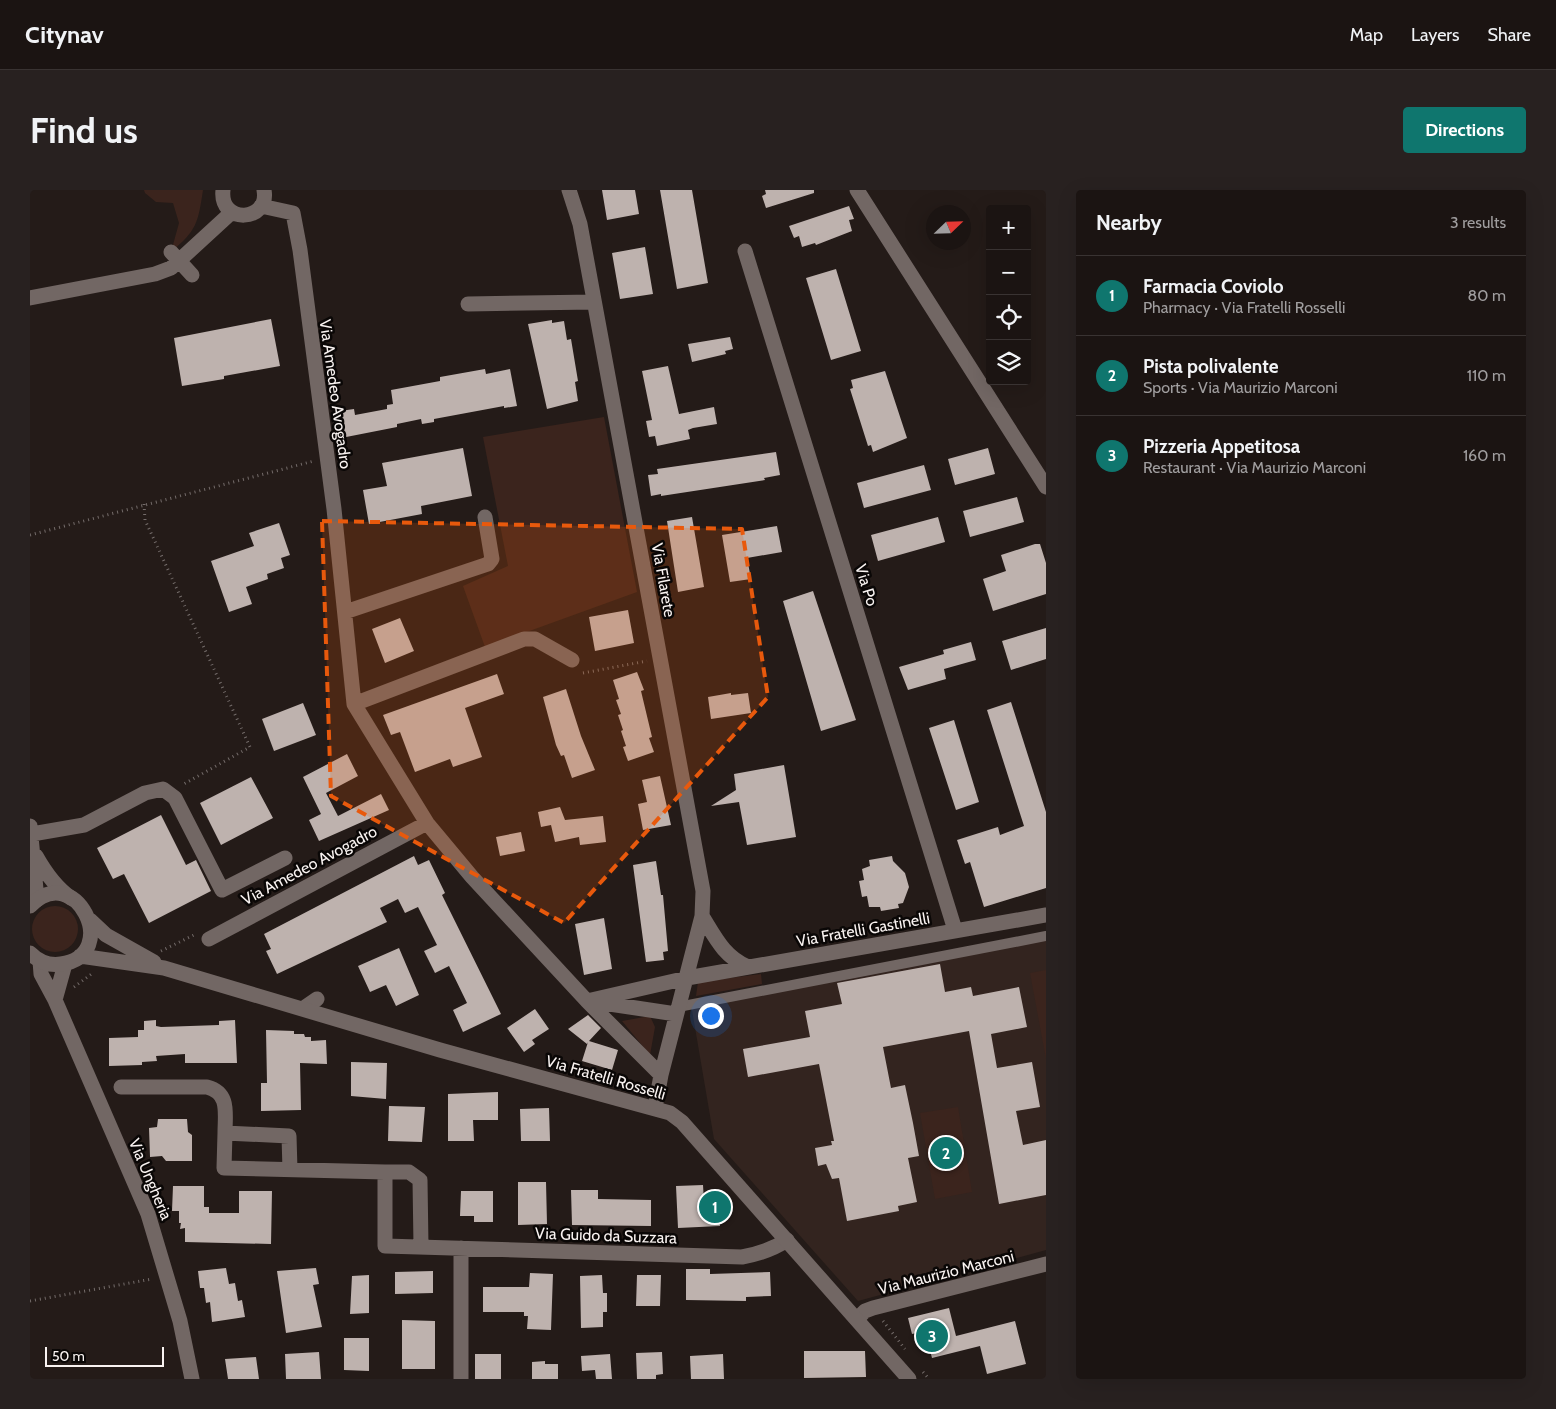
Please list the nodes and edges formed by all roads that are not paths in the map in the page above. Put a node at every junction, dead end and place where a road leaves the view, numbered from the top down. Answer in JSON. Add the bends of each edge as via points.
{"nodes":[{"id":1,"x":224,"y":190,"type":"edge"},
{"id":2,"x":264,"y":190,"type":"edge"},
{"id":3,"x":569,"y":190,"type":"edge"},
{"id":4,"x":857,"y":190,"type":"edge"},
{"id":5,"x":261,"y":206,"type":"junction"},
{"id":6,"x":232,"y":212,"type":"junction"},
{"id":7,"x":746,"y":251,"type":"dead end"},
{"id":8,"x":175,"y":257,"type":"junction"},
{"id":9,"x":192,"y":275,"type":"dead end"},
{"id":10,"x":30,"y":298,"type":"edge"},
{"id":11,"x":594,"y":302,"type":"junction"},
{"id":12,"x":468,"y":304,"type":"dead end"},
{"id":13,"x":1046,"y":487,"type":"edge"},
{"id":14,"x":485,"y":517,"type":"dead end"},
{"id":15,"x":345,"y":612,"type":"junction"},
{"id":16,"x":572,"y":660,"type":"dead end"},
{"id":17,"x":354,"y":704,"type":"junction"},
{"id":18,"x":426,"y":823,"type":"junction"},
{"id":19,"x":31,"y":830,"type":"edge"},
{"id":20,"x":33,"y":850,"type":"junction"},
{"id":21,"x":285,"y":858,"type":"dead end"},
{"id":22,"x":71,"y":898,"type":"junction"},
{"id":23,"x":33,"y":903,"type":"edge"},
{"id":24,"x":1046,"y":915,"type":"edge"},
{"id":25,"x":702,"y":916,"type":"junction"},
{"id":26,"x":90,"y":920,"type":"junction"},
{"id":27,"x":955,"y":930,"type":"junction"},
{"id":28,"x":1046,"y":936,"type":"edge"},
{"id":29,"x":208,"y":939,"type":"dead end"},
{"id":30,"x":80,"y":956,"type":"junction"},
{"id":31,"x":35,"y":957,"type":"edge"},
{"id":32,"x":65,"y":964,"type":"junction"},
{"id":33,"x":748,"y":967,"type":"junction"},
{"id":34,"x":164,"y":968,"type":"junction"},
{"id":35,"x":686,"y":978,"type":"junction"},
{"id":36,"x":318,"y":999,"type":"dead end"},
{"id":37,"x":55,"y":1000,"type":"junction"},
{"id":38,"x":587,"y":1001,"type":"junction"},
{"id":39,"x":304,"y":1008,"type":"junction"},
{"id":40,"x":678,"y":1010,"type":"junction"},
{"id":41,"x":660,"y":1075,"type":"junction"},
{"id":42,"x":121,"y":1087,"type":"dead end"},
{"id":43,"x":655,"y":1108,"type":"junction"},
{"id":44,"x":225,"y":1133,"type":"junction"},
{"id":45,"x":290,"y":1170,"type":"junction"},
{"id":46,"x":385,"y":1172,"type":"junction"},
{"id":47,"x":787,"y":1240,"type":"junction"},
{"id":48,"x":420,"y":1246,"type":"junction"},
{"id":49,"x":461,"y":1248,"type":"junction"},
{"id":50,"x":1046,"y":1264,"type":"edge"},
{"id":51,"x":857,"y":1319,"type":"junction"},
{"id":52,"x":192,"y":1379,"type":"edge"},
{"id":53,"x":461,"y":1379,"type":"edge"},
{"id":54,"x":909,"y":1379,"type":"edge"}],
"edges":[{"from":1,"to":6,"type":"street","via":[[225,204]]},
{"from":2,"to":5,"type":"street"},
{"from":3,"to":11,"type":"street","name":"Via Filarete","via":[[580,224]]},
{"from":4,"to":13,"type":"street"},
{"from":5,"to":6,"type":"street","via":[[245,216]]},
{"from":5,"to":15,"type":"street","name":"Via Amedeo Avogadro","via":[[293,213]]},
{"from":6,"to":8,"type":"street"},
{"from":7,"to":27,"type":"street","name":"Via Po"},
{"from":8,"to":9,"type":"street"},
{"from":8,"to":10,"type":"street","via":[[171,268],[155,274]]},
{"from":11,"to":12,"type":"street"},
{"from":11,"to":25,"type":"street","name":"Via Filarete","via":[[703,891]]},
{"from":14,"to":15,"type":"street","via":[[492,559],[488,564]]},
{"from":15,"to":17,"type":"street","name":"Via Amedeo Avogadro"},
{"from":16,"to":17,"type":"street","via":[[535,640],[524,639]]},
{"from":17,"to":18,"type":"street","name":"Via Amedeo Avogadro"},
{"from":18,"to":29,"type":"street","name":"Via Amedeo Avogadro"},
{"from":18,"to":38,"type":"street","name":"Via Amedeo Avogadro"},
{"from":19,"to":20,"type":"street"},
{"from":19,"to":21,"type":"street","via":[[84,825],[144,793],[163,789],[170,791],[175,798],[222,890]]},
{"from":20,"to":22,"type":"street","name":"Via Fratelli Rosselli","via":[[46,873]]},
{"from":20,"to":23,"type":"street"},
{"from":22,"to":23,"type":"street","via":[[54,895]]},
{"from":22,"to":26,"type":"street","name":"Via Fratelli Rosselli","via":[[86,911]]},
{"from":24,"to":27,"type":"street","name":"Via Fratelli Gastinelli"},
{"from":25,"to":33,"type":"street","via":[[727,954]]},
{"from":25,"to":35,"type":"street","name":"Via Filarete"},
{"from":26,"to":30,"type":"street","via":[[90,939]]},
{"from":26,"to":34,"type":"street","name":"Via Fratelli Rosselli","via":[[106,936]]},
{"from":27,"to":33,"type":"street","name":"Via Fratelli Gastinelli"},
{"from":28,"to":40,"type":"lane"},
{"from":30,"to":32,"type":"street"},
{"from":30,"to":34,"type":"street","name":"Via Fratelli Rosselli"},
{"from":31,"to":32,"type":"street","via":[[48,964]]},
{"from":31,"to":37,"type":"street","name":"Via Ungheria"},
{"from":32,"to":37,"type":"street"},
{"from":33,"to":35,"type":"street","name":"Via Fratelli Gastinelli"},
{"from":34,"to":39,"type":"street","name":"Via Fratelli Rosselli"},
{"from":35,"to":38,"type":"street","name":"Via Fratelli Gastinelli"},
{"from":35,"to":40,"type":"street"},
{"from":36,"to":39,"type":"street"},
{"from":37,"to":52,"type":"street","name":"Via Ungheria","via":[[148,1214],[168,1276]]},
{"from":38,"to":40,"type":"street"},
{"from":38,"to":41,"type":"street","name":"Via Amedeo Avogadro"},
{"from":39,"to":43,"type":"street","name":"Via Fratelli Rosselli","via":[[440,1050]]},
{"from":40,"to":41,"type":"street"},
{"from":41,"to":43,"type":"street"},
{"from":42,"to":44,"type":"street","via":[[216,1089],[224,1100]]},
{"from":43,"to":47,"type":"street","name":"Via Fratelli Rosselli","via":[[682,1122]]},
{"from":44,"to":45,"type":"street","via":[[289,1136]]},
{"from":44,"to":45,"type":"street","via":[[224,1168]]},
{"from":45,"to":46,"type":"street"},
{"from":46,"to":48,"type":"street","via":[[409,1172],[420,1180]]},
{"from":46,"to":48,"type":"street","name":"Via Guido da Suzzara","via":[[385,1246]]},
{"from":47,"to":49,"type":"street","name":"Via Guido da Suzzara","via":[[776,1248],[742,1257]]},
{"from":47,"to":51,"type":"street","name":"Via Fratelli Rosselli"},
{"from":48,"to":49,"type":"street","name":"Via Guido da Suzzara"},
{"from":49,"to":53,"type":"street"},
{"from":50,"to":51,"type":"street","name":"Via Maurizio Marconi","via":[[872,1308]]},
{"from":51,"to":54,"type":"street","name":"Via Fratelli Rosselli"}]}
